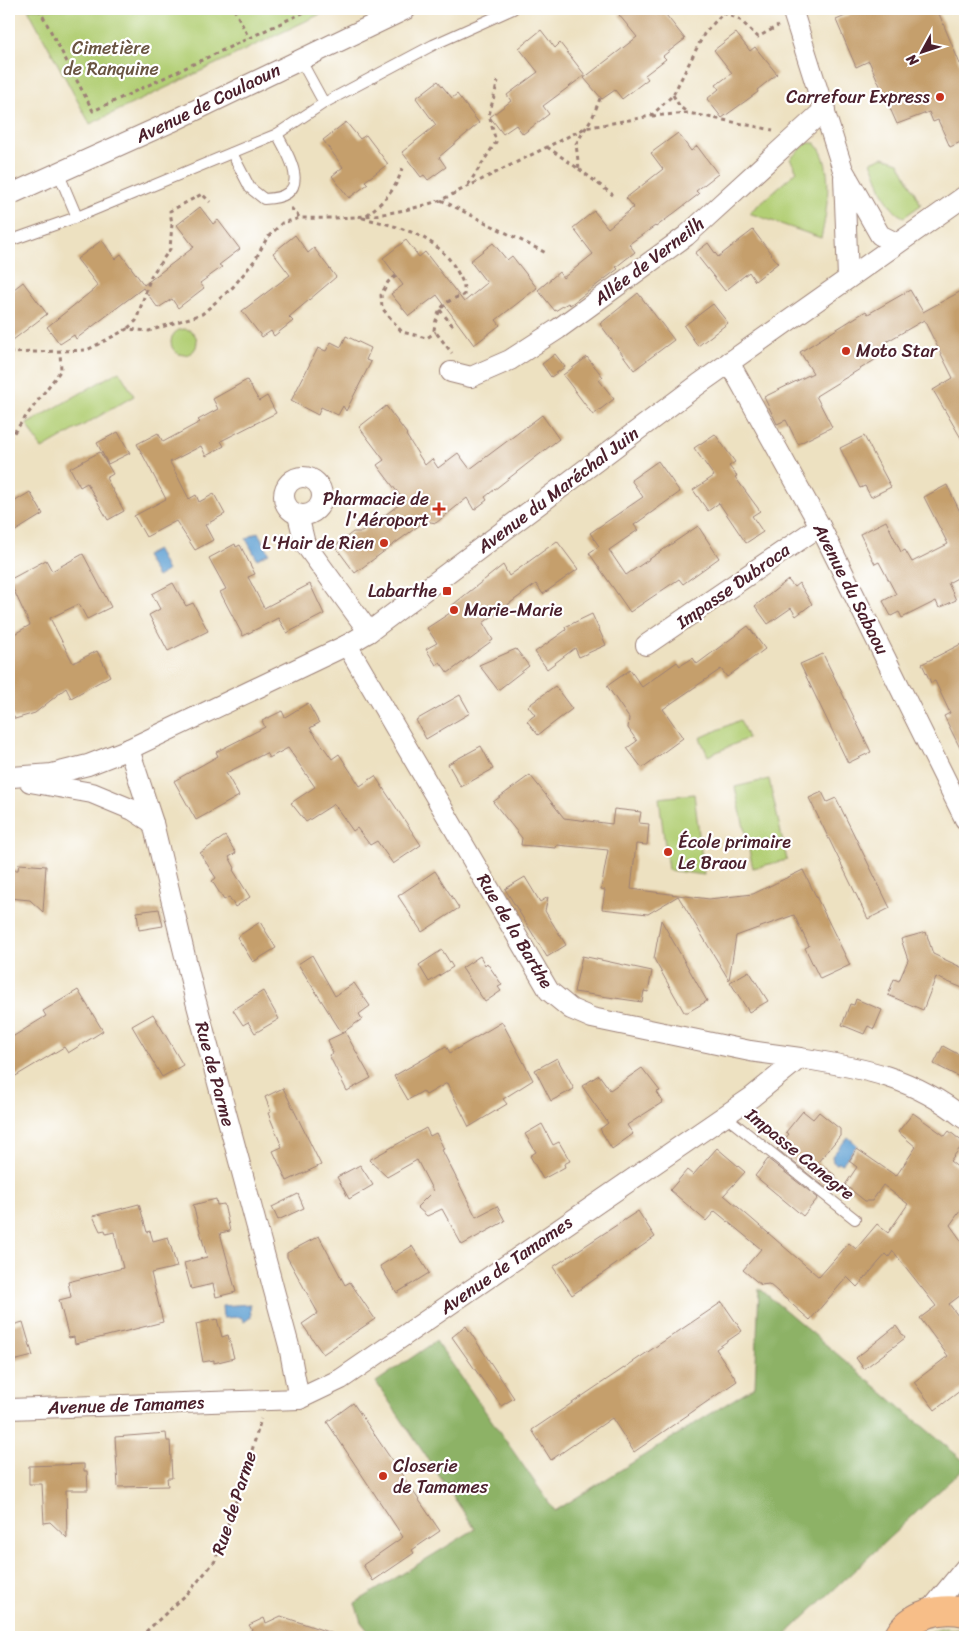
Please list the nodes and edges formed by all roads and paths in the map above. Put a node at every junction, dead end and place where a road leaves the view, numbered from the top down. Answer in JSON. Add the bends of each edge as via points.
{"nodes":[{"id":1,"x":39,"y":9,"type":"edge"},
{"id":2,"x":234,"y":9,"type":"edge"},
{"id":3,"x":311,"y":9,"type":"edge"},
{"id":4,"x":406,"y":9,"type":"edge"},
{"id":5,"x":513,"y":9,"type":"edge"},
{"id":6,"x":722,"y":11,"type":"edge"},
{"id":7,"x":787,"y":17,"type":"edge"},
{"id":8,"x":248,"y":38,"type":"junction"},
{"id":9,"x":300,"y":59,"type":"junction"},
{"id":10,"x":498,"y":81,"type":"dead end"},
{"id":11,"x":673,"y":95,"type":"junction"},
{"id":12,"x":601,"y":96,"type":"dead end"},
{"id":13,"x":324,"y":103,"type":"junction"},
{"id":14,"x":825,"y":109,"type":"junction"},
{"id":15,"x":688,"y":113,"type":"junction"},
{"id":16,"x":651,"y":116,"type":"junction"},
{"id":17,"x":584,"y":128,"type":"junction"},
{"id":18,"x":277,"y":134,"type":"junction"},
{"id":19,"x":793,"y":137,"type":"junction"},
{"id":20,"x":547,"y":147,"type":"junction"},
{"id":21,"x":232,"y":153,"type":"junction"},
{"id":22,"x":402,"y":168,"type":"dead end"},
{"id":23,"x":579,"y":169,"type":"junction"},
{"id":24,"x":843,"y":170,"type":"junction"},
{"id":25,"x":58,"y":172,"type":"junction"},
{"id":26,"x":467,"y":186,"type":"junction"},
{"id":27,"x":9,"y":195,"type":"edge"},
{"id":28,"x":613,"y":195,"type":"dead end"},
{"id":29,"x":281,"y":197,"type":"junction"},
{"id":30,"x":441,"y":200,"type":"junction"},
{"id":31,"x":210,"y":202,"type":"dead end"},
{"id":32,"x":963,"y":203,"type":"edge"},
{"id":33,"x":77,"y":217,"type":"junction"},
{"id":34,"x":300,"y":218,"type":"junction"},
{"id":35,"x":363,"y":218,"type":"junction"},
{"id":36,"x":9,"y":241,"type":"edge"},
{"id":37,"x":896,"y":243,"type":"junction"},
{"id":38,"x":548,"y":254,"type":"dead end"},
{"id":39,"x":396,"y":276,"type":"dead end"},
{"id":40,"x":848,"y":277,"type":"junction"},
{"id":41,"x":440,"y":310,"type":"junction"},
{"id":42,"x":452,"y":326,"type":"dead end"},
{"id":43,"x":128,"y":329,"type":"junction"},
{"id":44,"x":436,"y":332,"type":"junction"},
{"id":45,"x":60,"y":352,"type":"junction"},
{"id":46,"x":9,"y":353,"type":"edge"},
{"id":47,"x":729,"y":362,"type":"junction"},
{"id":48,"x":451,"y":372,"type":"dead end"},
{"id":49,"x":471,"y":377,"type":"junction"},
{"id":50,"x":9,"y":439,"type":"edge"},
{"id":51,"x":298,"y":515,"type":"dead end"},
{"id":52,"x":820,"y":526,"type":"junction"},
{"id":53,"x":369,"y":632,"type":"junction"},
{"id":54,"x":346,"y":645,"type":"junction"},
{"id":55,"x":646,"y":646,"type":"dead end"},
{"id":56,"x":130,"y":749,"type":"junction"},
{"id":57,"x":10,"y":777,"type":"edge"},
{"id":58,"x":965,"y":819,"type":"edge"},
{"id":59,"x":154,"y":823,"type":"junction"},
{"id":60,"x":800,"y":1058,"type":"junction"},
{"id":61,"x":726,"y":1116,"type":"junction"},
{"id":62,"x":965,"y":1119,"type":"edge"},
{"id":63,"x":855,"y":1219,"type":"dead end"},
{"id":64,"x":299,"y":1398,"type":"junction"},
{"id":65,"x":266,"y":1400,"type":"junction"},
{"id":66,"x":9,"y":1409,"type":"edge"},
{"id":67,"x":965,"y":1568,"type":"edge"},
{"id":68,"x":929,"y":1612,"type":"junction"},
{"id":69,"x":965,"y":1612,"type":"edge"},
{"id":70,"x":140,"y":1637,"type":"edge"},
{"id":71,"x":898,"y":1637,"type":"edge"}],
"edges":[{"from":1,"to":8,"type":"path","via":[[93,111]]},
{"from":2,"to":8,"type":"path"},
{"from":3,"to":8,"type":"path"},
{"from":4,"to":9,"type":"street","name":"Avenue de Coulaoun"},
{"from":5,"to":13,"type":"lane","via":[[433,44]]},
{"from":6,"to":7,"type":"path","via":[[739,19],[758,37]]},
{"from":6,"to":11,"type":"path","via":[[704,34]]},
{"from":7,"to":14,"type":"street"},
{"from":9,"to":13,"type":"lane"},
{"from":9,"to":25,"type":"street","name":"Avenue de Coulaoun","via":[[171,122]]},
{"from":10,"to":26,"type":"path","via":[[489,115],[496,142]]},
{"from":11,"to":15,"type":"path"},
{"from":11,"to":16,"type":"path"},
{"from":12,"to":17,"type":"path"},
{"from":13,"to":18,"type":"lane"},
{"from":14,"to":19,"type":"street","name":"Allée de Verneilh"},
{"from":14,"to":24,"type":"street"},
{"from":15,"to":16,"type":"path"},
{"from":15,"to":19,"type":"path"},
{"from":16,"to":17,"type":"path"},
{"from":17,"to":20,"type":"path"},
{"from":17,"to":23,"type":"path","via":[[576,144]]},
{"from":18,"to":21,"type":"lane"},
{"from":18,"to":29,"type":"lane","via":[[292,159],[295,172],[293,185]]},
{"from":19,"to":49,"type":"street","name":"Allée de Verneilh","via":[[686,236],[558,329],[510,360]]},
{"from":20,"to":23,"type":"path"},
{"from":20,"to":26,"type":"path"},
{"from":21,"to":29,"type":"lane","via":[[250,188],[264,199]]},
{"from":21,"to":33,"type":"lane"},
{"from":22,"to":35,"type":"path","via":[[395,186],[382,203]]},
{"from":23,"to":28,"type":"path"},
{"from":24,"to":37,"type":"street","via":[[880,235]]},
{"from":24,"to":40,"type":"street"},
{"from":25,"to":27,"type":"street","name":"Avenue de Coulaoun"},
{"from":25,"to":33,"type":"lane"},
{"from":26,"to":30,"type":"path"},
{"from":29,"to":34,"type":"path"},
{"from":30,"to":35,"type":"path"},
{"from":30,"to":38,"type":"path"},
{"from":31,"to":43,"type":"path","via":[[202,194],[170,211],[170,249],[151,276],[136,321]]},
{"from":32,"to":37,"type":"street","name":"Avenue du Maréchal Juin"},
{"from":33,"to":36,"type":"lane"},
{"from":34,"to":35,"type":"path"},
{"from":34,"to":43,"type":"path","via":[[282,223],[267,238],[255,260],[233,287],[202,314],[149,331]]},
{"from":35,"to":41,"type":"path","via":[[413,231],[435,244],[454,265],[465,286],[464,295],[452,298]]},
{"from":37,"to":40,"type":"street","name":"Avenue du Maréchal Juin"},
{"from":39,"to":44,"type":"path","via":[[388,282],[381,295],[382,308],[402,332],[427,338]]},
{"from":40,"to":47,"type":"street","name":"Avenue du Maréchal Juin"},
{"from":41,"to":42,"type":"path"},
{"from":41,"to":44,"type":"path","via":[[435,318]]},
{"from":43,"to":45,"type":"path","via":[[87,350]]},
{"from":44,"to":49,"type":"path"},
{"from":45,"to":46,"type":"path"},
{"from":45,"to":50,"type":"path","via":[[62,370]]},
{"from":47,"to":52,"type":"street","name":"Avenue du Sabaou"},
{"from":47,"to":53,"type":"street","name":"Avenue du Maréchal Juin"},
{"from":48,"to":49,"type":"street"},
{"from":51,"to":53,"type":"street","via":[[305,544]]},
{"from":52,"to":55,"type":"street","name":"Impasse Dubroca"},
{"from":52,"to":58,"type":"street","name":"Avenue du Sabaou"},
{"from":53,"to":54,"type":"street","name":"Avenue du Maréchal Juin"},
{"from":54,"to":56,"type":"street","name":"Avenue du Maréchal Juin"},
{"from":54,"to":60,"type":"street","name":"Rue de la Barthe","via":[[549,991],[571,1009],[592,1018]]},
{"from":56,"to":57,"type":"street","name":"Avenue du Maréchal Juin","via":[[52,774]]},
{"from":56,"to":59,"type":"street","name":"Rue de Parme"},
{"from":57,"to":59,"type":"street","via":[[92,793],[133,810]]},
{"from":59,"to":64,"type":"street","name":"Rue de Parme","via":[[195,998],[289,1346]]},
{"from":60,"to":61,"type":"street","name":"Avenue de Tamames"},
{"from":60,"to":62,"type":"street","via":[[855,1066],[899,1079]]},
{"from":61,"to":63,"type":"lane","name":"Impasse Canegre"},
{"from":61,"to":64,"type":"street","name":"Avenue de Tamames","via":[[341,1379]]},
{"from":64,"to":65,"type":"street","name":"Avenue de Tamames"},
{"from":65,"to":66,"type":"street","name":"Avenue de Tamames"},
{"from":65,"to":70,"type":"path","name":"Rue de Parme","via":[[246,1475],[215,1561],[188,1592]]},
{"from":67,"to":68,"type":"street"},
{"from":68,"to":69,"type":"main road","via":[[951,1609]]},
{"from":68,"to":71,"type":"main road","via":[[912,1621]]}]}
